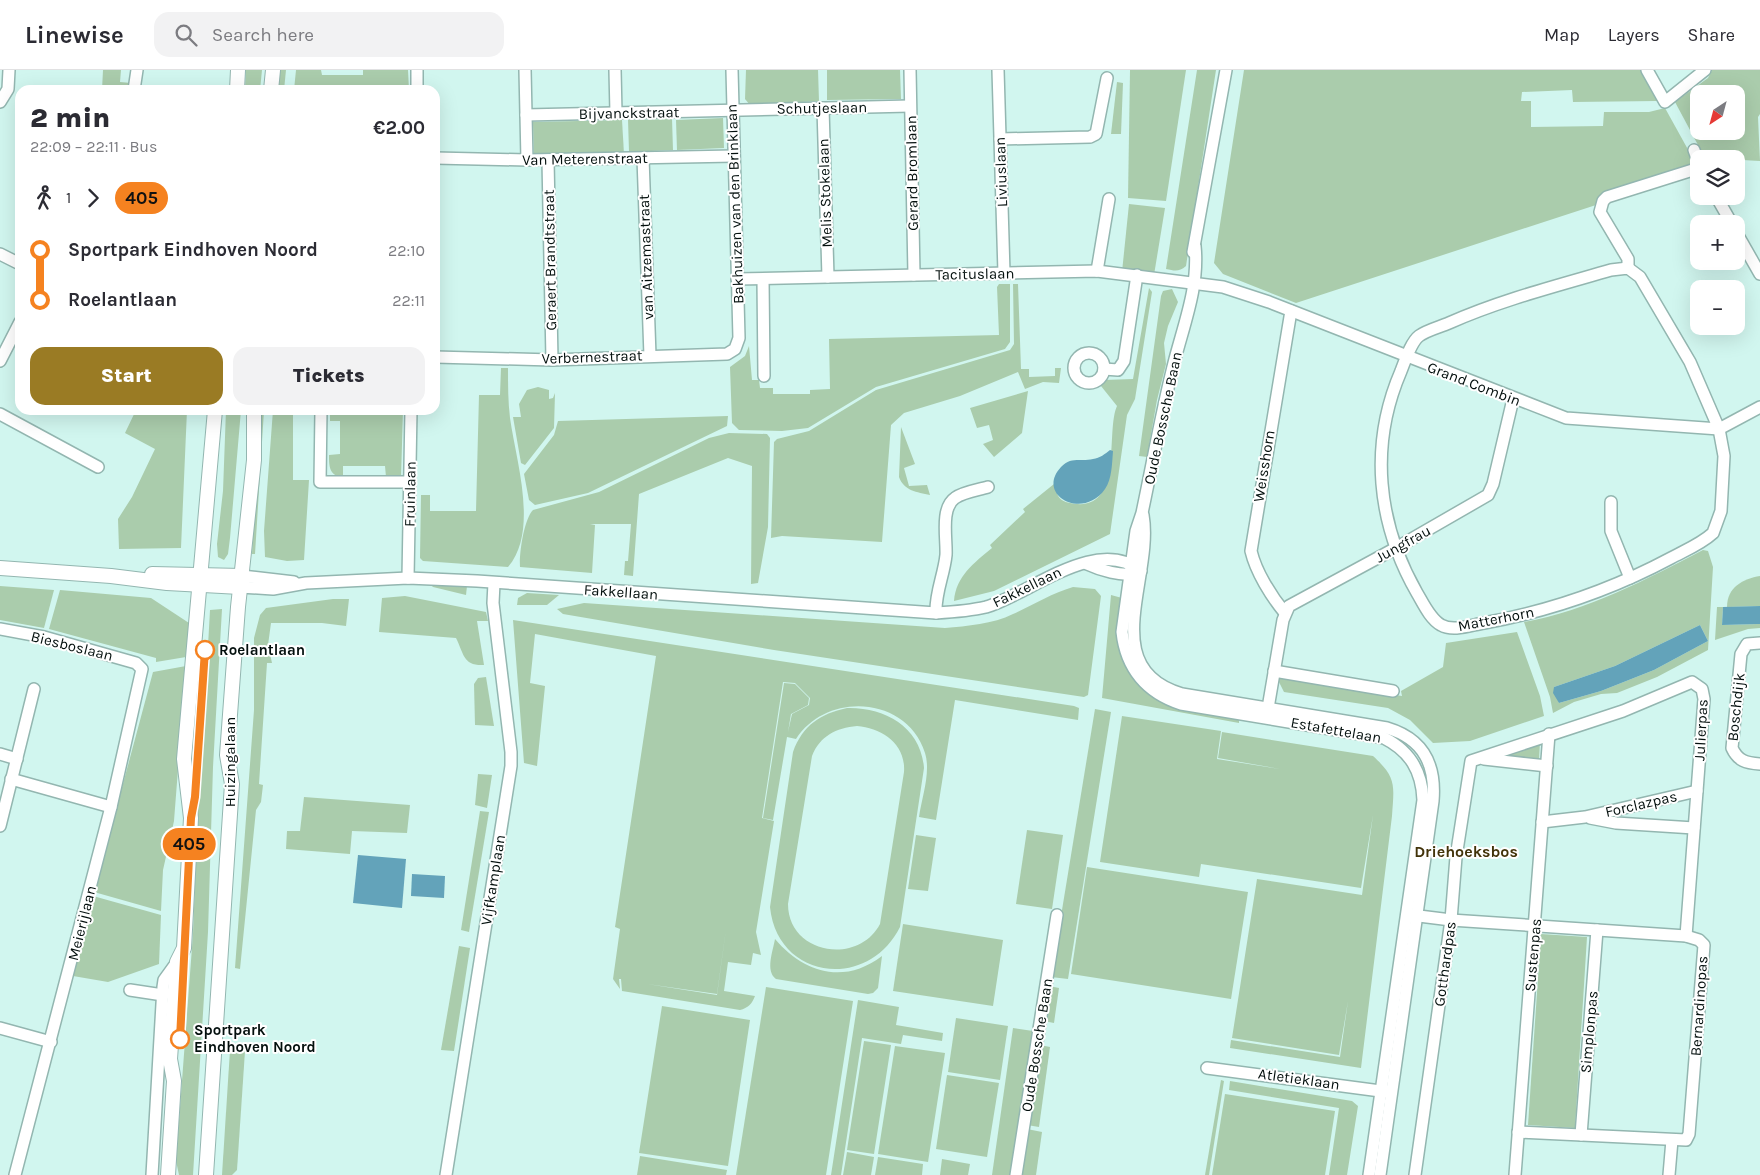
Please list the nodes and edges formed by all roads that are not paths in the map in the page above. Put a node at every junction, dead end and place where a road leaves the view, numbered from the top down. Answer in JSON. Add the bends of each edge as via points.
{"nodes":[{"id":1,"x":9,"y":70,"type":"edge"},
{"id":2,"x":137,"y":70,"type":"edge"},
{"id":3,"x":238,"y":70,"type":"edge"},
{"id":4,"x":273,"y":70,"type":"edge"},
{"id":5,"x":417,"y":70,"type":"edge"},
{"id":6,"x":525,"y":70,"type":"edge"},
{"id":7,"x":614,"y":70,"type":"edge"},
{"id":8,"x":732,"y":70,"type":"edge"},
{"id":9,"x":910,"y":70,"type":"edge"},
{"id":10,"x":998,"y":70,"type":"edge"},
{"id":11,"x":1226,"y":70,"type":"edge"},
{"id":12,"x":1647,"y":70,"type":"edge"},
{"id":13,"x":1706,"y":70,"type":"edge"},
{"id":14,"x":1106,"y":78,"type":"dead end"},
{"id":15,"x":135,"y":85,"type":"edge"},
{"id":16,"x":237,"y":85,"type":"edge"},
{"id":17,"x":272,"y":85,"type":"edge"},
{"id":18,"x":417,"y":85,"type":"edge"},
{"id":19,"x":8,"y":89,"type":"junction"},
{"id":20,"x":15,"y":90,"type":"edge"},
{"id":21,"x":0,"y":102,"type":"edge"},
{"id":22,"x":910,"y":106,"type":"junction"},
{"id":23,"x":822,"y":108,"type":"junction"},
{"id":24,"x":733,"y":110,"type":"junction"},
{"id":25,"x":616,"y":113,"type":"junction"},
{"id":26,"x":526,"y":115,"type":"junction"},
{"id":27,"x":1000,"y":139,"type":"junction"},
{"id":28,"x":734,"y":156,"type":"junction"},
{"id":29,"x":440,"y":158,"type":"edge"},
{"id":30,"x":643,"y":158,"type":"junction"},
{"id":31,"x":527,"y":160,"type":"junction"},
{"id":32,"x":548,"y":160,"type":"junction"},
{"id":33,"x":1690,"y":169,"type":"edge"},
{"id":34,"x":1110,"y":199,"type":"dead end"},
{"id":35,"x":1745,"y":248,"type":"edge"},
{"id":36,"x":0,"y":254,"type":"edge"},
{"id":37,"x":15,"y":262,"type":"edge"},
{"id":38,"x":1628,"y":268,"type":"junction"},
{"id":39,"x":1098,"y":271,"type":"junction"},
{"id":40,"x":1004,"y":273,"type":"junction"},
{"id":41,"x":1760,"y":274,"type":"edge"},
{"id":42,"x":1137,"y":275,"type":"junction"},
{"id":43,"x":914,"y":276,"type":"junction"},
{"id":44,"x":828,"y":277,"type":"junction"},
{"id":45,"x":737,"y":279,"type":"junction"},
{"id":46,"x":763,"y":279,"type":"junction"},
{"id":47,"x":1190,"y":282,"type":"junction"},
{"id":48,"x":1291,"y":312,"type":"junction"},
{"id":49,"x":15,"y":332,"type":"edge"},
{"id":50,"x":739,"y":338,"type":"joint"},
{"id":51,"x":650,"y":356,"type":"junction"},
{"id":52,"x":440,"y":357,"type":"edge"},
{"id":53,"x":1406,"y":357,"type":"junction"},
{"id":54,"x":552,"y":360,"type":"junction"},
{"id":55,"x":0,"y":361,"type":"edge"},
{"id":56,"x":1104,"y":369,"type":"dead end"},
{"id":57,"x":764,"y":376,"type":"dead end"},
{"id":58,"x":1513,"y":399,"type":"junction"},
{"id":59,"x":1760,"y":407,"type":"edge"},
{"id":60,"x":0,"y":414,"type":"edge"},
{"id":61,"x":215,"y":415,"type":"edge"},
{"id":62,"x":254,"y":415,"type":"edge"},
{"id":63,"x":321,"y":415,"type":"edge"},
{"id":64,"x":411,"y":415,"type":"edge"},
{"id":65,"x":1720,"y":430,"type":"junction"},
{"id":66,"x":98,"y":468,"type":"dead end"},
{"id":67,"x":410,"y":482,"type":"junction"},
{"id":68,"x":988,"y":486,"type":"dead end"},
{"id":69,"x":1611,"y":502,"type":"dead end"},
{"id":70,"x":1396,"y":548,"type":"junction"},
{"id":71,"x":0,"y":568,"type":"edge"},
{"id":72,"x":1134,"y":569,"type":"junction"},
{"id":73,"x":408,"y":578,"type":"junction"},
{"id":74,"x":1630,"y":578,"type":"junction"},
{"id":75,"x":201,"y":579,"type":"junction"},
{"id":76,"x":241,"y":582,"type":"junction"},
{"id":77,"x":494,"y":583,"type":"junction"},
{"id":78,"x":1285,"y":612,"type":"junction"},
{"id":79,"x":936,"y":613,"type":"junction"},
{"id":80,"x":0,"y":629,"type":"edge"},
{"id":81,"x":1760,"y":643,"type":"edge"},
{"id":82,"x":142,"y":669,"type":"joint"},
{"id":83,"x":1274,"y":672,"type":"junction"},
{"id":84,"x":34,"y":689,"type":"dead end"},
{"id":85,"x":1394,"y":691,"type":"dead end"},
{"id":86,"x":1267,"y":713,"type":"junction"},
{"id":87,"x":1549,"y":734,"type":"junction"},
{"id":88,"x":0,"y":754,"type":"edge"},
{"id":89,"x":1479,"y":758,"type":"junction"},
{"id":90,"x":17,"y":759,"type":"junction"},
{"id":91,"x":1760,"y":764,"type":"edge"},
{"id":92,"x":1546,"y":766,"type":"junction"},
{"id":93,"x":11,"y":779,"type":"junction"},
{"id":94,"x":1697,"y":791,"type":"junction"},
{"id":95,"x":111,"y":807,"type":"junction"},
{"id":96,"x":1586,"y":817,"type":"junction"},
{"id":97,"x":1542,"y":822,"type":"junction"},
{"id":98,"x":0,"y":826,"type":"edge"},
{"id":99,"x":1694,"y":828,"type":"junction"},
{"id":100,"x":1057,"y":915,"type":"dead end"},
{"id":101,"x":1412,"y":915,"type":"junction"},
{"id":102,"x":1451,"y":920,"type":"junction"},
{"id":103,"x":1535,"y":926,"type":"junction"},
{"id":104,"x":1597,"y":930,"type":"junction"},
{"id":105,"x":1686,"y":936,"type":"junction"},
{"id":106,"x":177,"y":962,"type":"junction"},
{"id":107,"x":130,"y":990,"type":"dead end"},
{"id":108,"x":163,"y":996,"type":"junction"},
{"id":109,"x":0,"y":1028,"type":"edge"},
{"id":110,"x":50,"y":1042,"type":"junction"},
{"id":111,"x":1207,"y":1068,"type":"dead end"},
{"id":112,"x":1387,"y":1092,"type":"junction"},
{"id":113,"x":1518,"y":1132,"type":"junction"},
{"id":114,"x":1581,"y":1135,"type":"junction"},
{"id":115,"x":1672,"y":1140,"type":"junction"},
{"id":116,"x":15,"y":1175,"type":"edge"},
{"id":117,"x":152,"y":1175,"type":"edge"},
{"id":118,"x":168,"y":1175,"type":"edge"},
{"id":119,"x":206,"y":1175,"type":"edge"},
{"id":120,"x":446,"y":1175,"type":"edge"},
{"id":121,"x":1016,"y":1175,"type":"edge"},
{"id":122,"x":1369,"y":1175,"type":"edge"},
{"id":123,"x":1380,"y":1175,"type":"edge"},
{"id":124,"x":1415,"y":1175,"type":"edge"},
{"id":125,"x":1515,"y":1175,"type":"edge"},
{"id":126,"x":1669,"y":1175,"type":"edge"}],
"edges":[{"from":1,"to":19,"type":"street"},
{"from":2,"to":15,"type":"street"},
{"from":3,"to":16,"type":"main road"},
{"from":4,"to":17,"type":"main road"},
{"from":5,"to":18,"type":"street"},
{"from":6,"to":26,"type":"street"},
{"from":7,"to":25,"type":"street"},
{"from":8,"to":24,"type":"street","name":"Bakhuizen van den Brinklaan"},
{"from":9,"to":22,"type":"street","name":"Gerard Bromlaan"},
{"from":10,"to":27,"type":"street","name":"Liviuslaan"},
{"from":11,"to":47,"type":"street","name":"Oude Bossche Baan"},
{"from":12,"to":13,"type":"street","via":[[1665,102]]},
{"from":14,"to":27,"type":"street","via":[[1096,134],[1090,137]]},
{"from":19,"to":20,"type":"street"},
{"from":19,"to":21,"type":"street"},
{"from":22,"to":23,"type":"street","name":"Schutjeslaan"},
{"from":22,"to":43,"type":"street","name":"Gerard Bromlaan"},
{"from":23,"to":24,"type":"street","name":"Schutjeslaan"},
{"from":23,"to":44,"type":"street","name":"Melis Stokelaan"},
{"from":24,"to":25,"type":"street","name":"Bijvanckstraat"},
{"from":24,"to":28,"type":"street","name":"Bakhuizen van den Brinklaan"},
{"from":25,"to":26,"type":"street","name":"Bijvanckstraat"},
{"from":26,"to":31,"type":"street"},
{"from":27,"to":40,"type":"street","name":"Liviuslaan"},
{"from":28,"to":30,"type":"street","name":"Van Meterenstraat"},
{"from":28,"to":45,"type":"street","name":"Bakhuizen van den Brinklaan"},
{"from":29,"to":31,"type":"street","name":"Van Meterenstraat"},
{"from":30,"to":32,"type":"street","name":"Van Meterenstraat"},
{"from":30,"to":51,"type":"street","name":"van Aitzemastraat"},
{"from":31,"to":32,"type":"street","name":"Van Meterenstraat"},
{"from":32,"to":54,"type":"street","name":"Geraert Brandtstraat"},
{"from":33,"to":38,"type":"street","name":"Matterhorn","via":[[1603,201],[1600,212],[1628,259]]},
{"from":34,"to":39,"type":"street"},
{"from":35,"to":41,"type":"street"},
{"from":36,"to":37,"type":"street"},
{"from":38,"to":53,"type":"street","name":"Matterhorn","via":[[1487,306],[1418,336]]},
{"from":38,"to":65,"type":"street","name":"Matterhorn","via":[[1640,277],[1690,362]]},
{"from":39,"to":40,"type":"street","name":"Tacituslaan"},
{"from":39,"to":42,"type":"street","name":"Tacituslaan"},
{"from":40,"to":43,"type":"street","name":"Tacituslaan"},
{"from":42,"to":47,"type":"street","name":"Tacituslaan"},
{"from":42,"to":56,"type":"street","via":[[1124,361],[1118,370]]},
{"from":43,"to":44,"type":"street","name":"Tacituslaan"},
{"from":44,"to":46,"type":"street","name":"Tacituslaan"},
{"from":45,"to":46,"type":"street","name":"Tacituslaan"},
{"from":45,"to":50,"type":"street","name":"Bakhuizen van den Brinklaan"},
{"from":46,"to":57,"type":"street"},
{"from":47,"to":48,"type":"street","name":"Grand Combin","via":[[1222,287]]},
{"from":47,"to":72,"type":"street","name":"Oude Bossche Baan","via":[[1184,323],[1136,531]]},
{"from":48,"to":53,"type":"street","name":"Grand Combin"},
{"from":48,"to":78,"type":"street","name":"Weisshorn","via":[[1251,551],[1253,560]]},
{"from":49,"to":55,"type":"street"},
{"from":50,"to":51,"type":"street","name":"Verbernestraat","via":[[736,349],[728,354]]},
{"from":51,"to":54,"type":"street","name":"Verbernestraat"},
{"from":52,"to":54,"type":"street","name":"Verbernestraat"},
{"from":53,"to":58,"type":"street","name":"Grand Combin"},
{"from":53,"to":70,"type":"street","name":"Matterhorn","via":[[1392,392],[1382,431],[1380,468],[1383,501]]},
{"from":58,"to":65,"type":"street","name":"Grand Combin","via":[[1566,418]]},
{"from":58,"to":70,"type":"street","name":"Jungfrau","via":[[1488,494]]},
{"from":59,"to":65,"type":"street"},
{"from":60,"to":66,"type":"street"},
{"from":61,"to":75,"type":"main road"},
{"from":62,"to":76,"type":"main road","name":"Huizingalaan","via":[[254,460]]},
{"from":63,"to":67,"type":"street","via":[[320,482]]},
{"from":64,"to":67,"type":"street","name":"Fruinlaan"},
{"from":65,"to":74,"type":"street","name":"Matterhorn","via":[[1724,456],[1721,511],[1713,533]]},
{"from":67,"to":73,"type":"street","name":"Fruinlaan"},
{"from":68,"to":79,"type":"street","via":[[954,498],[949,506],[946,514],[946,557]]},
{"from":69,"to":74,"type":"street","via":[[1611,531]]},
{"from":70,"to":74,"type":"street","name":"Matterhorn","via":[[1429,614],[1440,625],[1453,628],[1536,612]]},
{"from":70,"to":78,"type":"street","name":"Jungfrau","via":[[1289,606]]},
{"from":71,"to":75,"type":"main road","via":[[167,583]]},
{"from":72,"to":79,"type":"street","name":"Fakkellaan","via":[[1098,569],[1087,564],[1071,566],[987,606]]},
{"from":72,"to":86,"type":"street","name":"Estafettelaan","via":[[1132,634],[1136,658],[1152,681],[1182,694]]},
{"from":73,"to":76,"type":"street","name":"Fakkellaan","via":[[306,583],[273,589]]},
{"from":73,"to":77,"type":"street","name":"Fakkellaan"},
{"from":75,"to":76,"type":"main road"},
{"from":75,"to":106,"type":"main road","via":[[184,759],[191,818],[184,948]]},
{"from":76,"to":119,"type":"main road","name":"Huizingalaan","via":[[227,755],[232,784]]},
{"from":77,"to":79,"type":"street","name":"Fakkellaan"},
{"from":77,"to":120,"type":"street","name":"Vijfkamplaan","via":[[493,603],[511,766]]},
{"from":78,"to":83,"type":"street"},
{"from":80,"to":82,"type":"street","name":"Biesboslaan","via":[[44,637],[136,663]]},
{"from":81,"to":91,"type":"street","name":"Boschdijk","via":[[1747,644],[1741,654],[1732,748],[1736,757],[1745,763]]},
{"from":82,"to":95,"type":"street","name":"Meierijlaan"},
{"from":83,"to":85,"type":"street"},
{"from":83,"to":86,"type":"street"},
{"from":84,"to":90,"type":"street"},
{"from":86,"to":101,"type":"street","name":"Estafettelaan","via":[[1398,731],[1428,758],[1434,787]]},
{"from":87,"to":89,"type":"street"},
{"from":87,"to":92,"type":"street","name":"Sustenpas"},
{"from":87,"to":94,"type":"street","name":"Julierpas","via":[[1623,711],[1692,682],[1702,688],[1704,699]]},
{"from":88,"to":90,"type":"street"},
{"from":89,"to":92,"type":"street"},
{"from":89,"to":102,"type":"street","name":"Gotthardpas","via":[[1471,762],[1456,857]]},
{"from":90,"to":93,"type":"street"},
{"from":92,"to":97,"type":"street","name":"Sustenpas"},
{"from":93,"to":95,"type":"street"},
{"from":93,"to":98,"type":"street"},
{"from":94,"to":96,"type":"street","name":"Forclazpas"},
{"from":94,"to":99,"type":"street","name":"Julierpas"},
{"from":95,"to":110,"type":"street","name":"Meierijlaan","via":[[72,979]]},
{"from":96,"to":97,"type":"street","name":"Forclazpas"},
{"from":96,"to":99,"type":"street","name":"Forclazpas","via":[[1616,823]]},
{"from":97,"to":103,"type":"street","name":"Sustenpas"},
{"from":99,"to":105,"type":"street","name":"Julierpas"},
{"from":100,"to":121,"type":"street","name":"Oude Bossche Baan"},
{"from":101,"to":102,"type":"street","name":"Bernardinopas"},
{"from":101,"to":112,"type":"street","name":"Estafettelaan"},
{"from":102,"to":103,"type":"street","name":"Bernardinopas"},
{"from":102,"to":124,"type":"street","name":"Gotthardpas"},
{"from":103,"to":104,"type":"street","name":"Bernardinopas"},
{"from":103,"to":113,"type":"street","name":"Sustenpas"},
{"from":104,"to":105,"type":"street","name":"Bernardinopas"},
{"from":104,"to":114,"type":"street","name":"Simplonpas"},
{"from":105,"to":115,"type":"street","name":"Bernardinopas","via":[[1699,940],[1704,946],[1689,1134],[1686,1140]]},
{"from":106,"to":108,"type":"street","via":[[164,980]]},
{"from":106,"to":118,"type":"main road","via":[[170,1059],[174,1081]]},
{"from":107,"to":108,"type":"street"},
{"from":108,"to":117,"type":"street"},
{"from":109,"to":110,"type":"street"},
{"from":110,"to":116,"type":"street","name":"Meierijlaan"},
{"from":111,"to":112,"type":"street","name":"Atletieklaan"},
{"from":112,"to":122,"type":"street","name":"Estafettelaan"},
{"from":112,"to":123,"type":"street","name":"Estafettelaan"},
{"from":113,"to":114,"type":"street"},
{"from":113,"to":125,"type":"street","name":"Sustenpas"},
{"from":114,"to":115,"type":"street"},
{"from":115,"to":126,"type":"street"}]}
